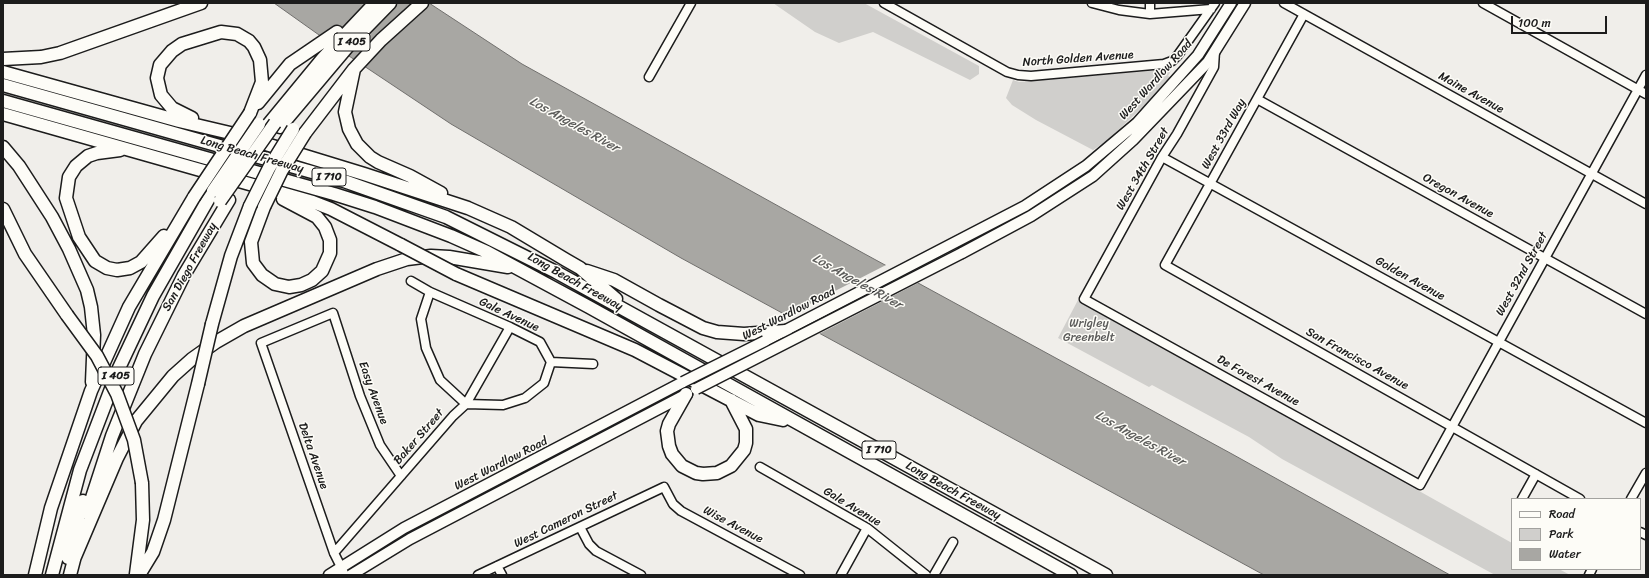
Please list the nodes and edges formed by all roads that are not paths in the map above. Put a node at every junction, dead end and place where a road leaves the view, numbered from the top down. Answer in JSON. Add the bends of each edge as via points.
{"nodes":[{"id":1,"x":365,"y":3,"type":"edge"},
{"id":2,"x":375,"y":3,"type":"edge"},
{"id":3,"x":381,"y":3,"type":"edge"},
{"id":4,"x":390,"y":3,"type":"edge"},
{"id":5,"x":422,"y":3,"type":"edge"},
{"id":6,"x":690,"y":3,"type":"edge"},
{"id":7,"x":884,"y":3,"type":"edge"},
{"id":8,"x":1092,"y":3,"type":"edge"},
{"id":9,"x":1150,"y":3,"type":"edge"},
{"id":10,"x":1231,"y":3,"type":"edge"},
{"id":11,"x":1245,"y":3,"type":"edge"},
{"id":12,"x":1284,"y":3,"type":"edge"},
{"id":13,"x":1483,"y":3,"type":"edge"},
{"id":14,"x":196,"y":5,"type":"edge"},
{"id":15,"x":1213,"y":6,"type":"edge"},
{"id":16,"x":1150,"y":14,"type":"junction"},
{"id":17,"x":1304,"y":14,"type":"junction"},
{"id":18,"x":337,"y":32,"type":"junction"},
{"id":19,"x":1215,"y":50,"type":"junction"},
{"id":20,"x":3,"y":59,"type":"edge"},
{"id":21,"x":1172,"y":60,"type":"joint"},
{"id":22,"x":354,"y":69,"type":"junction"},
{"id":23,"x":3,"y":72,"type":"edge"},
{"id":24,"x":1646,"y":75,"type":"edge"},
{"id":25,"x":649,"y":77,"type":"dead end"},
{"id":26,"x":309,"y":78,"type":"junction"},
{"id":27,"x":3,"y":85,"type":"edge"},
{"id":28,"x":1638,"y":90,"type":"junction"},
{"id":29,"x":1646,"y":94,"type":"edge"},
{"id":30,"x":1257,"y":99,"type":"junction"},
{"id":31,"x":3,"y":100,"type":"edge"},
{"id":32,"x":302,"y":100,"type":"junction"},
{"id":33,"x":250,"y":113,"type":"junction"},
{"id":34,"x":3,"y":114,"type":"edge"},
{"id":35,"x":270,"y":125,"type":"junction"},
{"id":36,"x":230,"y":133,"type":"junction"},
{"id":37,"x":3,"y":147,"type":"edge"},
{"id":38,"x":130,"y":150,"type":"junction"},
{"id":39,"x":1162,"y":157,"type":"junction"},
{"id":40,"x":1592,"y":173,"type":"junction"},
{"id":41,"x":1210,"y":183,"type":"junction"},
{"id":42,"x":253,"y":184,"type":"junction"},
{"id":43,"x":220,"y":196,"type":"junction"},
{"id":44,"x":194,"y":197,"type":"junction"},
{"id":45,"x":1646,"y":204,"type":"edge"},
{"id":46,"x":468,"y":208,"type":"junction"},
{"id":47,"x":3,"y":209,"type":"edge"},
{"id":48,"x":1545,"y":258,"type":"junction"},
{"id":49,"x":1165,"y":265,"type":"joint"},
{"id":50,"x":516,"y":268,"type":"junction"},
{"id":51,"x":580,"y":268,"type":"junction"},
{"id":52,"x":411,"y":281,"type":"dead end"},
{"id":53,"x":430,"y":292,"type":"junction"},
{"id":54,"x":1084,"y":299,"type":"joint"},
{"id":55,"x":1646,"y":314,"type":"edge"},
{"id":56,"x":637,"y":317,"type":"junction"},
{"id":57,"x":510,"y":327,"type":"junction"},
{"id":58,"x":786,"y":331,"type":"junction"},
{"id":59,"x":1499,"y":342,"type":"junction"},
{"id":60,"x":261,"y":343,"type":"joint"},
{"id":61,"x":551,"y":362,"type":"junction"},
{"id":62,"x":593,"y":364,"type":"dead end"},
{"id":63,"x":91,"y":391,"type":"junction"},
{"id":64,"x":691,"y":391,"type":"junction"},
{"id":65,"x":731,"y":400,"type":"junction"},
{"id":66,"x":466,"y":404,"type":"junction"},
{"id":67,"x":796,"y":422,"type":"junction"},
{"id":68,"x":1646,"y":423,"type":"edge"},
{"id":69,"x":1452,"y":426,"type":"junction"},
{"id":70,"x":760,"y":468,"type":"dead end"},
{"id":71,"x":1646,"y":473,"type":"edge"},
{"id":72,"x":1536,"y":474,"type":"junction"},
{"id":73,"x":401,"y":476,"type":"junction"},
{"id":74,"x":1420,"y":485,"type":"joint"},
{"id":75,"x":664,"y":487,"type":"joint"},
{"id":76,"x":1523,"y":498,"type":"edge"},
{"id":77,"x":1578,"y":498,"type":"edge"},
{"id":78,"x":1632,"y":498,"type":"edge"},
{"id":79,"x":580,"y":527,"type":"junction"},
{"id":80,"x":867,"y":528,"type":"junction"},
{"id":81,"x":953,"y":542,"type":"dead end"},
{"id":82,"x":334,"y":554,"type":"junction"},
{"id":83,"x":74,"y":559,"type":"junction"},
{"id":84,"x":497,"y":566,"type":"junction"},
{"id":85,"x":343,"y":571,"type":"edge"},
{"id":86,"x":35,"y":575,"type":"edge"},
{"id":87,"x":52,"y":575,"type":"edge"},
{"id":88,"x":59,"y":575,"type":"edge"},
{"id":89,"x":64,"y":575,"type":"edge"},
{"id":90,"x":70,"y":575,"type":"edge"},
{"id":91,"x":136,"y":575,"type":"edge"},
{"id":92,"x":139,"y":575,"type":"edge"},
{"id":93,"x":329,"y":575,"type":"edge"},
{"id":94,"x":351,"y":575,"type":"edge"},
{"id":95,"x":478,"y":575,"type":"edge"},
{"id":96,"x":502,"y":575,"type":"edge"},
{"id":97,"x":641,"y":575,"type":"edge"},
{"id":98,"x":800,"y":575,"type":"edge"},
{"id":99,"x":841,"y":575,"type":"edge"},
{"id":100,"x":926,"y":575,"type":"edge"},
{"id":101,"x":934,"y":575,"type":"edge"},
{"id":102,"x":1071,"y":575,"type":"edge"},
{"id":103,"x":1106,"y":575,"type":"edge"}],
"edges":[{"from":1,"to":18,"type":"highway","name":"San Diego Freeway","number":"I 405"},
{"from":2,"to":26,"type":"highway"},
{"from":3,"to":26,"type":"highway"},
{"from":4,"to":26,"type":"highway","name":"San Diego Freeway","number":"I 405"},
{"from":5,"to":22,"type":"highway","via":[[381,40]]},
{"from":6,"to":25,"type":"street"},
{"from":7,"to":21,"type":"street","name":"North Golden Avenue","via":[[1007,72],[1018,75],[1164,64]]},
{"from":8,"to":16,"type":"street"},
{"from":9,"to":16,"type":"street"},
{"from":10,"to":58,"type":"main road","name":"West Wardlow Road","via":[[1198,55],[1137,123],[1086,166],[1025,206]]},
{"from":11,"to":19,"type":"main road","name":"West Wardlow Road"},
{"from":12,"to":17,"type":"street","name":"Maine Avenue"},
{"from":13,"to":28,"type":"street"},
{"from":14,"to":20,"type":"highway","via":[[60,53],[34,58]]},
{"from":15,"to":16,"type":"street"},
{"from":15,"to":21,"type":"street","name":"West Wardlow Road"},
{"from":17,"to":30,"type":"street","name":"West 33rd Way"},
{"from":17,"to":40,"type":"street","name":"Maine Avenue"},
{"from":18,"to":26,"type":"highway","name":"San Diego Freeway","number":"I 405"},
{"from":18,"to":33,"type":"highway","via":[[290,64]]},
{"from":19,"to":39,"type":"street","name":"West 34th Street","via":[[1214,67]]},
{"from":19,"to":64,"type":"main road","name":"West Wardlow Road","bridge":true,"via":[[1208,62],[1133,140],[1093,176],[1031,216],[962,253]]},
{"from":22,"to":42,"type":"highway","bridge":true,"via":[[305,133],[282,170],[264,207],[251,242],[252,256],[257,269],[268,280],[282,286],[301,285],[318,276],[326,265],[330,253],[330,240],[322,223],[305,209]]},
{"from":22,"to":46,"type":"highway","via":[[346,104],[349,129],[357,144],[366,154]]},
{"from":23,"to":36,"type":"highway"},
{"from":24,"to":28,"type":"street","name":"West 32nd Street"},
{"from":26,"to":32,"type":"highway","name":"San Diego Freeway","number":"I 405"},
{"from":26,"to":35,"type":"highway","name":"San Diego Freeway","number":"I 405"},
{"from":27,"to":56,"type":"highway","name":"Long Beach Freeway","number":"I 710","via":[[386,194],[480,232]]},
{"from":28,"to":29,"type":"street"},
{"from":28,"to":40,"type":"street","name":"West 32nd Street"},
{"from":30,"to":41,"type":"street","name":"West 33rd Way"},
{"from":30,"to":48,"type":"street","name":"Oregon Avenue"},
{"from":31,"to":50,"type":"highway","name":"Long Beach Freeway","number":"I 710","via":[[375,207],[451,236]]},
{"from":32,"to":35,"type":"highway","name":"San Diego Freeway","number":"I 405"},
{"from":32,"to":92,"type":"highway","bridge":true,"via":[[293,129],[250,206],[231,256],[164,520],[153,552]]},
{"from":33,"to":36,"type":"highway","via":[[262,82],[262,68],[254,47],[244,37],[229,32],[213,33],[182,44],[165,57],[157,78],[165,102],[180,113]]},
{"from":33,"to":44,"type":"highway","bridge":true},
{"from":34,"to":38,"type":"highway"},
{"from":35,"to":43,"type":"highway","name":"San Diego Freeway","number":"I 405"},
{"from":35,"to":43,"type":"highway","name":"San Diego Freeway","number":"I 405","bridge":true},
{"from":36,"to":46,"type":"highway"},
{"from":37,"to":63,"type":"highway","via":[[19,166],[52,217],[87,290],[94,335]]},
{"from":38,"to":42,"type":"highway"},
{"from":38,"to":44,"type":"highway","via":[[108,151],[88,156],[76,166],[67,183],[66,198],[72,220],[86,250],[95,261],[117,270],[130,268],[141,262],[156,247]]},
{"from":39,"to":41,"type":"street","name":"Golden Avenue"},
{"from":39,"to":54,"type":"street","name":"West 34th Street"},
{"from":40,"to":45,"type":"street","name":"Maine Avenue"},
{"from":40,"to":48,"type":"street","name":"West 32nd Street"},
{"from":41,"to":49,"type":"street","name":"West 33rd Way"},
{"from":41,"to":59,"type":"street","name":"Golden Avenue"},
{"from":42,"to":65,"type":"highway","bridge":true,"via":[[331,209],[456,274],[635,350]]},
{"from":43,"to":83,"type":"highway","name":"San Diego Freeway","number":"I 405","via":[[136,375],[100,471]]},
{"from":43,"to":87,"type":"highway","name":"San Diego Freeway","number":"I 405","via":[[156,289],[119,368],[80,470]]},
{"from":43,"to":88,"type":"highway","via":[[156,306],[121,380],[78,498]]},
{"from":43,"to":89,"type":"highway","via":[[147,331],[112,412],[84,496]]},
{"from":44,"to":63,"type":"highway","via":[[129,307]]},
{"from":46,"to":51,"type":"highway","via":[[511,227]]},
{"from":47,"to":91,"type":"highway","bridge":true,"via":[[25,254],[97,356],[120,402],[134,440],[142,483],[143,520]]},
{"from":48,"to":55,"type":"street","name":"Oregon Avenue"},
{"from":48,"to":59,"type":"street","name":"West 32nd Street"},
{"from":49,"to":69,"type":"street","name":"San Francisco Avenue"},
{"from":50,"to":67,"type":"highway","name":"Long Beach Freeway","number":"I 710"},
{"from":50,"to":83,"type":"highway","via":[[449,257],[407,259],[377,269],[258,320],[216,342],[173,376],[136,421],[117,458]]},
{"from":51,"to":56,"type":"highway"},
{"from":51,"to":58,"type":"highway","via":[[614,280],[704,328],[727,334]]},
{"from":52,"to":53,"type":"street","name":"Gale Avenue"},
{"from":53,"to":57,"type":"street","name":"Gale Avenue"},
{"from":53,"to":66,"type":"street","via":[[421,319],[426,348],[440,380]]},
{"from":54,"to":74,"type":"street","name":"De Forest Avenue"},
{"from":56,"to":103,"type":"highway","name":"Long Beach Freeway","number":"I 710"},
{"from":57,"to":61,"type":"street","name":"Gale Avenue","via":[[540,342]]},
{"from":57,"to":66,"type":"street","name":"Baker Street"},
{"from":58,"to":85,"type":"main road","name":"West Wardlow Road","bridge":true,"via":[[404,528]]},
{"from":59,"to":68,"type":"street","name":"Golden Avenue"},
{"from":59,"to":69,"type":"street","name":"West 32nd Street"},
{"from":60,"to":73,"type":"street","name":"Easy Avenue","via":[[333,313],[360,396],[380,445]]},
{"from":60,"to":82,"type":"street","name":"Delta Avenue"},
{"from":61,"to":62,"type":"street"},
{"from":61,"to":66,"type":"street","via":[[544,383],[525,398],[503,405]]},
{"from":63,"to":86,"type":"highway","via":[[51,508]]},
{"from":64,"to":65,"type":"highway","via":[[667,431],[672,454],[682,466],[696,473],[717,473],[731,466],[744,450],[746,429]]},
{"from":64,"to":94,"type":"main road","name":"West Wardlow Road","via":[[410,539]]},
{"from":65,"to":67,"type":"highway","via":[[759,414]]},
{"from":66,"to":73,"type":"street","name":"Baker Street"},
{"from":67,"to":102,"type":"highway","name":"Long Beach Freeway","number":"I 710"},
{"from":69,"to":72,"type":"street","name":"San Francisco Avenue"},
{"from":69,"to":74,"type":"street","name":"West 32nd Street"},
{"from":70,"to":80,"type":"street","name":"Gale Avenue"},
{"from":71,"to":78,"type":"street"},
{"from":72,"to":76,"type":"street"},
{"from":72,"to":77,"type":"street","name":"San Francisco Avenue"},
{"from":73,"to":82,"type":"street","name":"Baker Street"},
{"from":75,"to":79,"type":"street","name":"West Cameron Street"},
{"from":75,"to":98,"type":"street","name":"Wise Avenue","via":[[673,504],[682,511]]},
{"from":79,"to":84,"type":"street","name":"West Cameron Street"},
{"from":79,"to":97,"type":"street","via":[[596,551]]},
{"from":80,"to":99,"type":"street"},
{"from":80,"to":100,"type":"street","name":"Gale Avenue"},
{"from":81,"to":101,"type":"street"},
{"from":82,"to":85,"type":"street","name":"Delta Avenue"},
{"from":83,"to":90,"type":"highway","name":"San Diego Freeway","number":"I 405"},
{"from":84,"to":95,"type":"street","name":"West Cameron Street"},
{"from":84,"to":96,"type":"street"},
{"from":85,"to":93,"type":"main road","name":"West Wardlow Road"}]}
